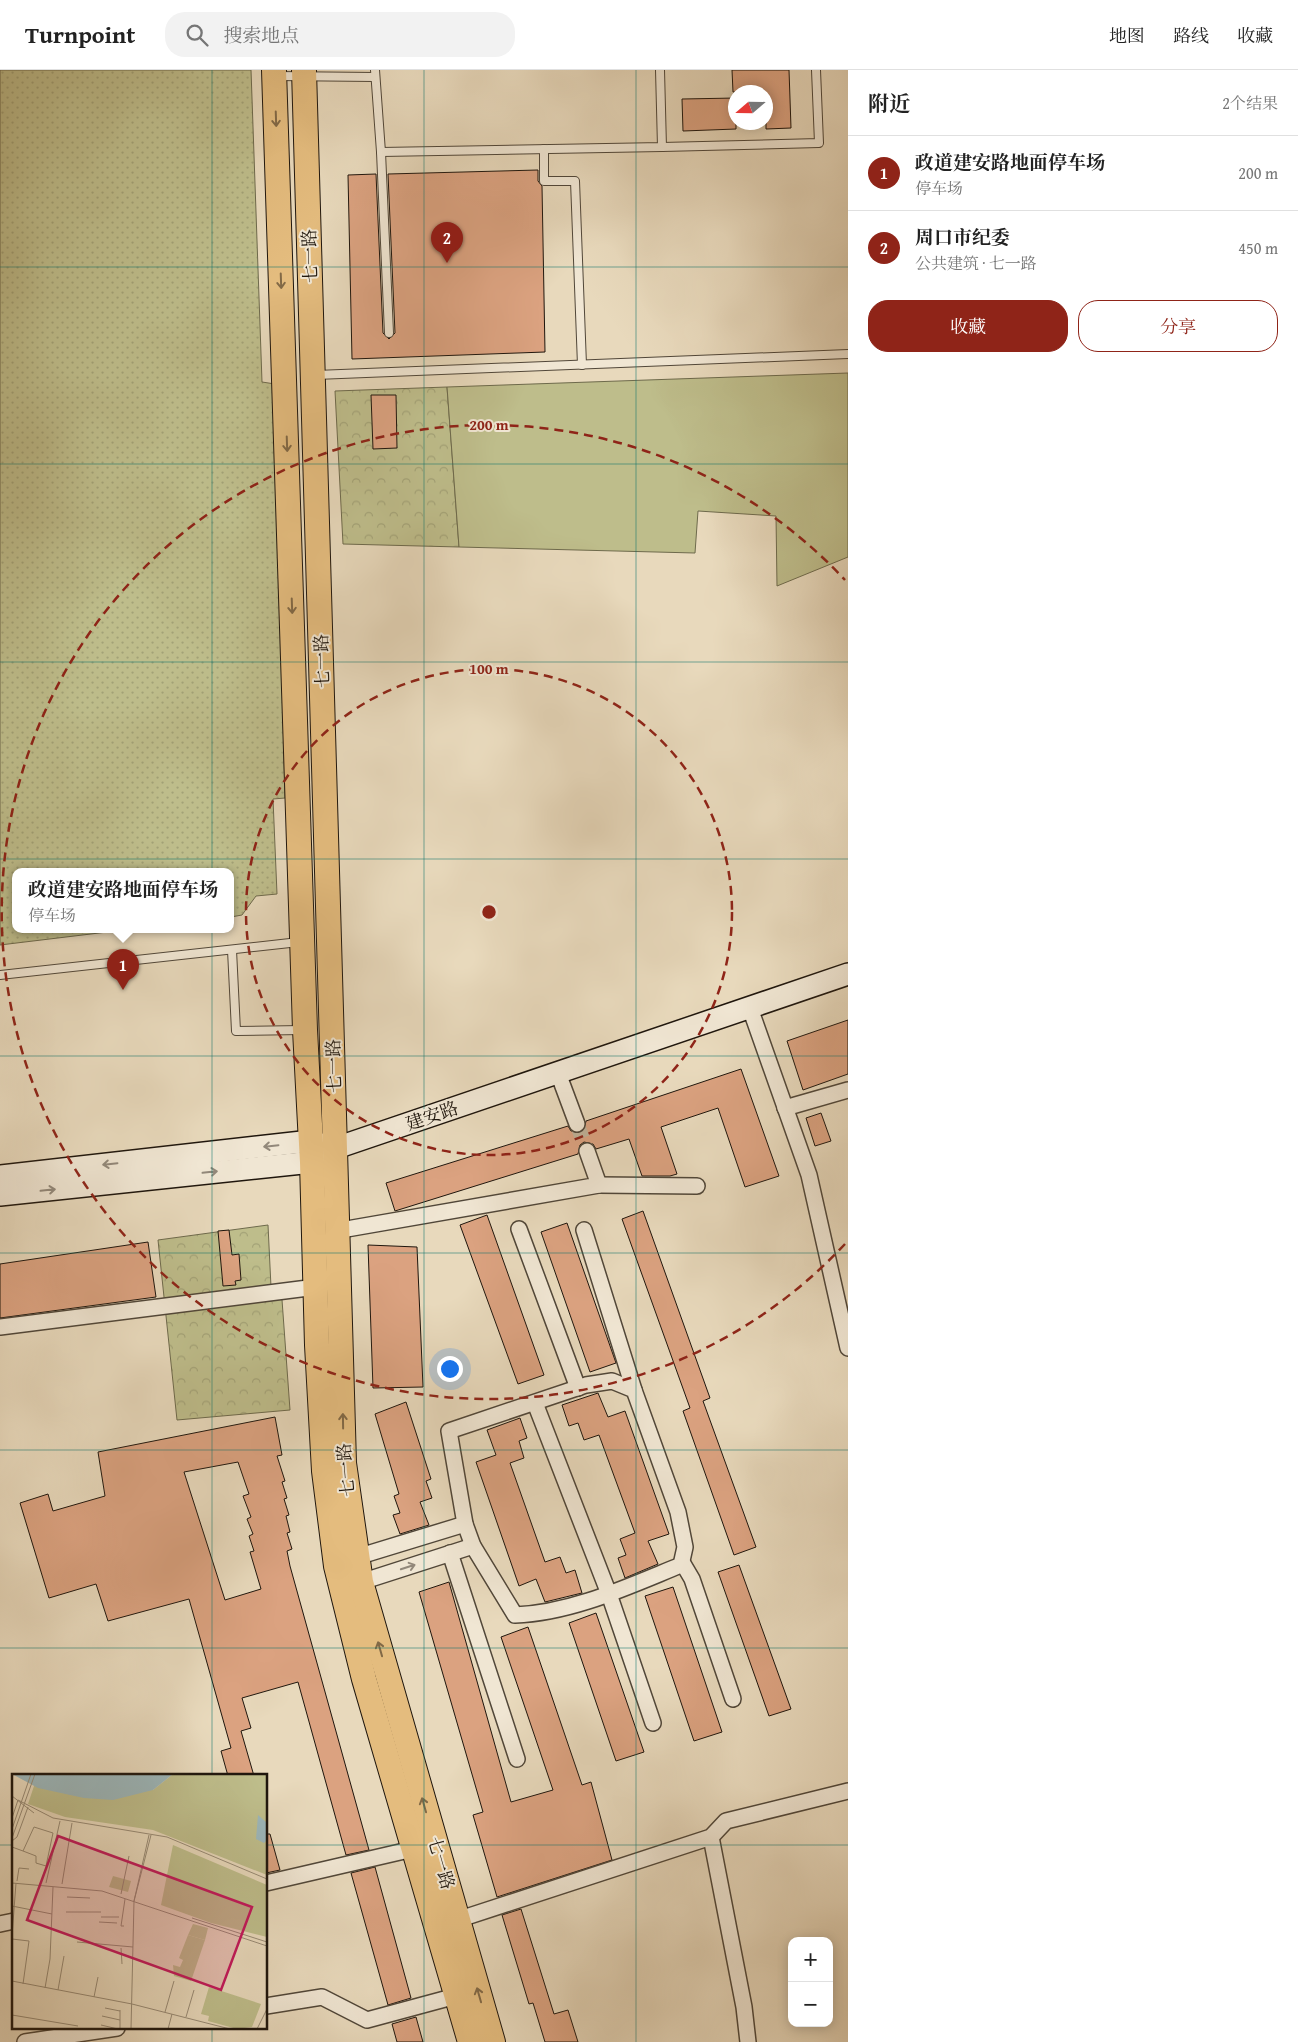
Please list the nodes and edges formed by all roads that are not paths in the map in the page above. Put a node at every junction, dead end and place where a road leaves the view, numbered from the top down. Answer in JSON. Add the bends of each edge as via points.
{"nodes":[{"id":1,"x":660,"y":70,"type":"edge"},
{"id":2,"x":816,"y":70,"type":"edge"},
{"id":3,"x":274,"y":73,"type":"edge"},
{"id":4,"x":304,"y":73,"type":"edge"},
{"id":5,"x":375,"y":74,"type":"edge"},
{"id":6,"x":662,"y":147,"type":"junction"},
{"id":7,"x":544,"y":150,"type":"junction"},
{"id":8,"x":381,"y":152,"type":"junction"},
{"id":9,"x":389,"y":333,"type":"dead end"},
{"id":10,"x":848,"y":354,"type":"edge"},
{"id":11,"x":582,"y":365,"type":"junction"},
{"id":12,"x":314,"y":375,"type":"junction"},
{"id":13,"x":303,"y":942,"type":"junction"},
{"id":14,"x":232,"y":950,"type":"junction"},
{"id":15,"x":848,"y":974,"type":"edge"},
{"id":16,"x":0,"y":976,"type":"edge"},
{"id":17,"x":750,"y":1008,"type":"junction"},
{"id":18,"x":305,"y":1030,"type":"junction"},
{"id":19,"x":558,"y":1073,"type":"junction"},
{"id":20,"x":848,"y":1090,"type":"edge"},
{"id":21,"x":785,"y":1108,"type":"junction"},
{"id":22,"x":576,"y":1124,"type":"tunnel mouth"},
{"id":23,"x":336,"y":1148,"type":"junction"},
{"id":24,"x":312,"y":1152,"type":"junction"},
{"id":25,"x":587,"y":1152,"type":"tunnel mouth"},
{"id":26,"x":0,"y":1176,"type":"edge"},
{"id":27,"x":599,"y":1185,"type":"junction"},
{"id":28,"x":697,"y":1186,"type":"dead end"},
{"id":29,"x":0,"y":1195,"type":"edge"},
{"id":30,"x":519,"y":1229,"type":"dead end"},
{"id":31,"x":340,"y":1230,"type":"dead end"},
{"id":32,"x":584,"y":1230,"type":"dead end"},
{"id":33,"x":316,"y":1286,"type":"junction"},
{"id":34,"x":0,"y":1327,"type":"edge"},
{"id":35,"x":848,"y":1348,"type":"edge"},
{"id":36,"x":578,"y":1388,"type":"junction"},
{"id":37,"x":634,"y":1390,"type":"junction"},
{"id":38,"x":535,"y":1403,"type":"junction"},
{"id":39,"x":465,"y":1524,"type":"junction"},
{"id":40,"x":473,"y":1546,"type":"junction"},
{"id":41,"x":450,"y":1553,"type":"junction"},
{"id":42,"x":357,"y":1557,"type":"junction"},
{"id":43,"x":682,"y":1562,"type":"junction"},
{"id":44,"x":361,"y":1582,"type":"junction"},
{"id":45,"x":609,"y":1594,"type":"junction"},
{"id":46,"x":733,"y":1699,"type":"dead end"},
{"id":47,"x":653,"y":1723,"type":"dead end"},
{"id":48,"x":517,"y":1759,"type":"dead end"},
{"id":49,"x":848,"y":1791,"type":"edge"},
{"id":50,"x":711,"y":1838,"type":"junction"},
{"id":51,"x":413,"y":1849,"type":"junction"},
{"id":52,"x":268,"y":1883,"type":"edge"},
{"id":53,"x":457,"y":1920,"type":"junction"},
{"id":54,"x":456,"y":1996,"type":"junction"},
{"id":55,"x":268,"y":2006,"type":"edge"},
{"id":56,"x":104,"y":2030,"type":"edge"},
{"id":57,"x":26,"y":2042,"type":"edge"},
{"id":58,"x":470,"y":2042,"type":"edge"},
{"id":59,"x":493,"y":2042,"type":"edge"},
{"id":60,"x":748,"y":2042,"type":"edge"}],
"edges":[{"from":1,"to":6,"type":"lane"},
{"from":2,"to":6,"type":"lane","via":[[819,143]]},
{"from":3,"to":4,"type":"lane"},
{"from":3,"to":13,"type":"main road","name":"七一路","one_way":true},
{"from":4,"to":5,"type":"lane"},
{"from":4,"to":12,"type":"main road","name":"七一路"},
{"from":5,"to":8,"type":"lane"},
{"from":6,"to":7,"type":"lane"},
{"from":7,"to":8,"type":"lane"},
{"from":7,"to":11,"type":"lane","via":[[544,181],[575,180]]},
{"from":8,"to":9,"type":"lane"},
{"from":10,"to":11,"type":"lane"},
{"from":11,"to":12,"type":"lane"},
{"from":12,"to":23,"type":"main road","name":"七一路"},
{"from":13,"to":14,"type":"lane"},
{"from":13,"to":18,"type":"main road","name":"七一路"},
{"from":14,"to":16,"type":"lane"},
{"from":14,"to":18,"type":"lane","via":[[236,1032]]},
{"from":15,"to":17,"type":"street","name":"建安路"},
{"from":17,"to":19,"type":"street","name":"建安路"},
{"from":17,"to":21,"type":"street"},
{"from":18,"to":24,"type":"main road","name":"七一路"},
{"from":19,"to":22,"type":"street"},
{"from":19,"to":23,"type":"street","name":"建安路"},
{"from":20,"to":21,"type":"street"},
{"from":21,"to":35,"type":"street","via":[[809,1175]]},
{"from":23,"to":24,"type":"street"},
{"from":42,"to":23,"type":"main road","name":"七一路","one_way":true,"via":[[344,1463]]},
{"from":24,"to":26,"type":"street","one_way":true},
{"from":29,"to":24,"type":"street","one_way":true},
{"from":24,"to":33,"type":"main road","name":"七一路"},
{"from":25,"to":27,"type":"street"},
{"from":27,"to":28,"type":"street"},
{"from":27,"to":31,"type":"street"},
{"from":30,"to":36,"type":"street"},
{"from":32,"to":37,"type":"street"},
{"from":33,"to":34,"type":"street"},
{"from":33,"to":51,"type":"main road","name":"七一路","via":[[324,1471],[336,1566],[364,1679]]},
{"from":36,"to":37,"type":"street","via":[[612,1381]]},
{"from":36,"to":38,"type":"street"},
{"from":37,"to":43,"type":"street","via":[[678,1512],[685,1547]]},
{"from":38,"to":39,"type":"street","via":[[449,1431]]},
{"from":38,"to":45,"type":"street"},
{"from":39,"to":40,"type":"street"},
{"from":39,"to":42,"type":"street"},
{"from":40,"to":41,"type":"street"},
{"from":40,"to":45,"type":"street","via":[[515,1615],[537,1614]]},
{"from":44,"to":41,"type":"street","one_way":true},
{"from":41,"to":48,"type":"street"},
{"from":42,"to":44,"type":"main road","name":"七一路"},
{"from":43,"to":45,"type":"street"},
{"from":43,"to":46,"type":"street","via":[[692,1579]]},
{"from":53,"to":44,"type":"main road","name":"七一路","one_way":true},
{"from":45,"to":47,"type":"street"},
{"from":49,"to":50,"type":"street","via":[[726,1821]]},
{"from":50,"to":53,"type":"street"},
{"from":50,"to":60,"type":"street"},
{"from":51,"to":52,"type":"street"},
{"from":51,"to":54,"type":"main road","name":"七一路"},
{"from":59,"to":53,"type":"main road","name":"七一路","one_way":true},
{"from":54,"to":55,"type":"street","via":[[367,2020],[322,1998]]},
{"from":54,"to":58,"type":"main road","name":"七一路"},
{"from":56,"to":57,"type":"street"}]}
